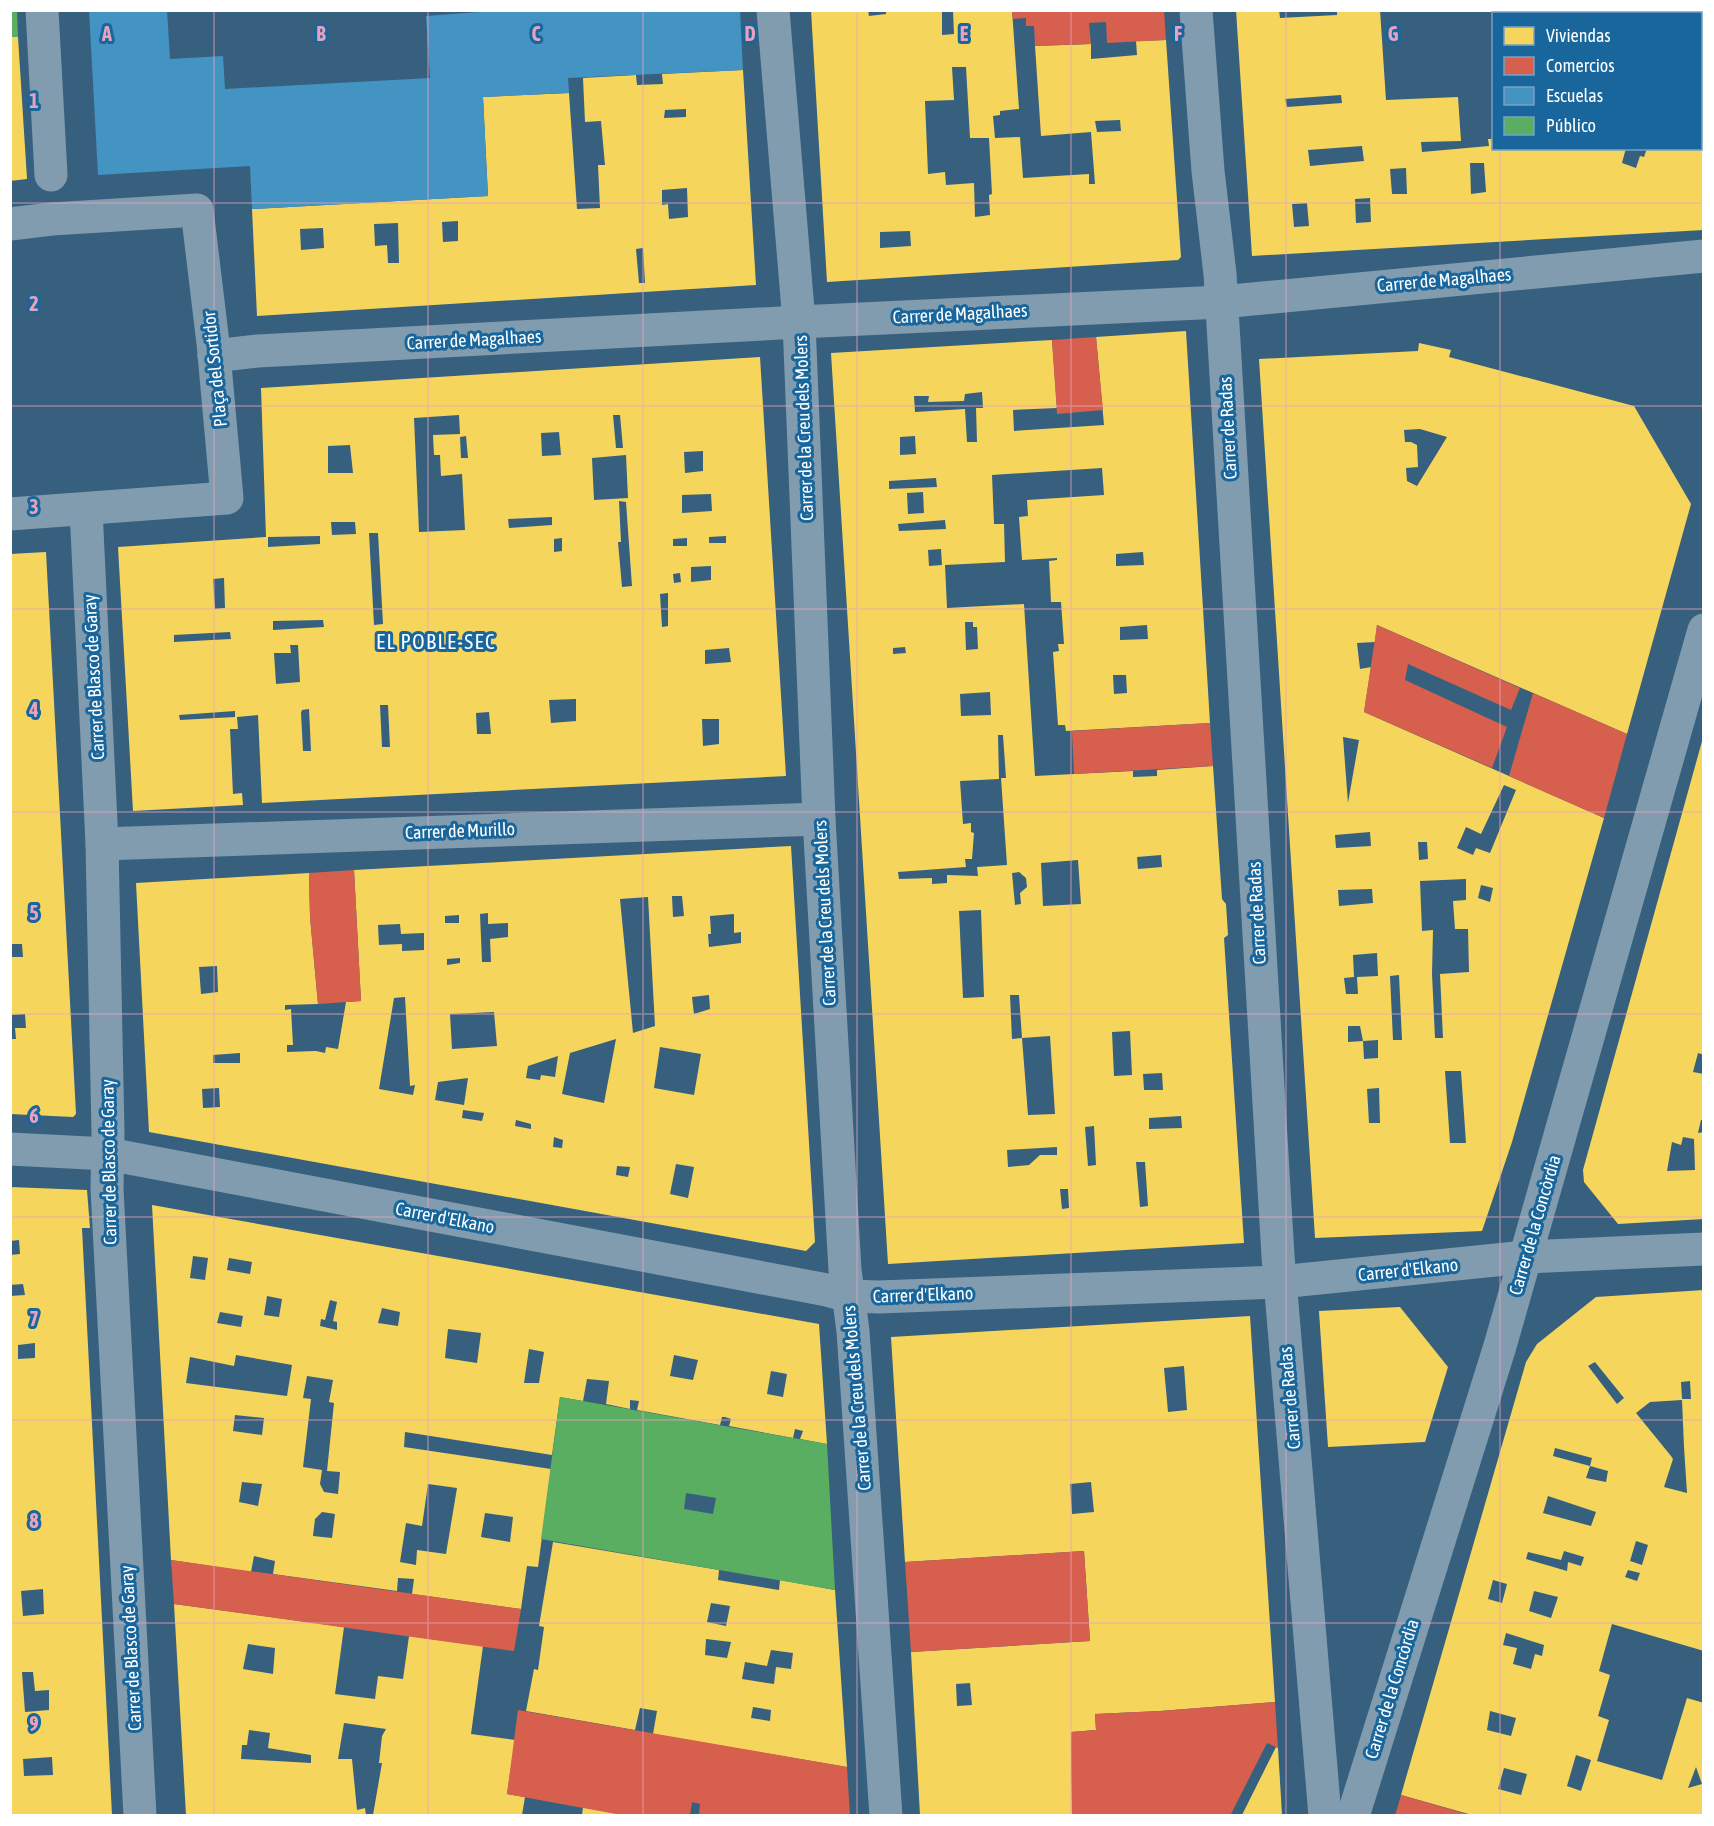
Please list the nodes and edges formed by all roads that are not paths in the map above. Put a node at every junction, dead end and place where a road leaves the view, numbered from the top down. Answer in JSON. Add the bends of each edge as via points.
{"nodes":[{"id":1,"x":42,"y":10,"type":"edge"},
{"id":2,"x":773,"y":10,"type":"edge"},
{"id":3,"x":1196,"y":10,"type":"edge"},
{"id":4,"x":51,"y":176,"type":"dead end"},
{"id":5,"x":10,"y":224,"type":"edge"},
{"id":6,"x":1704,"y":256,"type":"edge"},
{"id":7,"x":1221,"y":302,"type":"junction"},
{"id":8,"x":800,"y":322,"type":"junction"},
{"id":9,"x":214,"y":356,"type":"junction"},
{"id":10,"x":86,"y":509,"type":"junction"},
{"id":11,"x":10,"y":514,"type":"edge"},
{"id":12,"x":1704,"y":630,"type":"edge"},
{"id":13,"x":819,"y":819,"type":"junction"},
{"id":14,"x":102,"y":844,"type":"junction"},
{"id":15,"x":10,"y":1149,"type":"edge"},
{"id":16,"x":108,"y":1154,"type":"junction"},
{"id":17,"x":1704,"y":1249,"type":"edge"},
{"id":18,"x":1526,"y":1257,"type":"junction"},
{"id":19,"x":1280,"y":1282,"type":"junction"},
{"id":20,"x":849,"y":1296,"type":"junction"},
{"id":21,"x":140,"y":1815,"type":"edge"},
{"id":22,"x":886,"y":1815,"type":"edge"},
{"id":23,"x":1325,"y":1815,"type":"edge"},
{"id":24,"x":1353,"y":1815,"type":"edge"}],
"edges":[{"from":1,"to":4,"type":"street"},
{"from":2,"to":8,"type":"street","name":"Carrer de la Creu dels Molers"},
{"from":3,"to":7,"type":"street","name":"Carrer de Radas"},
{"from":5,"to":9,"type":"street","name":"Plaça del Sortidor","via":[[197,210]]},
{"from":6,"to":7,"type":"street","name":"Carrer de Magalhaes"},
{"from":7,"to":8,"type":"street","name":"Carrer de Magalhaes"},
{"from":7,"to":19,"type":"street","name":"Carrer de Radas"},
{"from":8,"to":9,"type":"street","name":"Carrer de Magalhaes"},
{"from":8,"to":13,"type":"street","name":"Carrer de la Creu dels Molers"},
{"from":9,"to":10,"type":"street","name":"Plaça del Sortidor","via":[[227,498]]},
{"from":10,"to":11,"type":"street","name":"Plaça del Sortidor"},
{"from":10,"to":14,"type":"street","name":"Carrer de Blasco de Garay"},
{"from":12,"to":18,"type":"street","name":"Carrer de la Concòrdia"},
{"from":13,"to":14,"type":"street","name":"Carrer de Murillo"},
{"from":13,"to":20,"type":"street","name":"Carrer de la Creu dels Molers"},
{"from":14,"to":16,"type":"street","name":"Carrer de Blasco de Garay"},
{"from":15,"to":16,"type":"street","name":"Carrer d'Elkano"},
{"from":16,"to":20,"type":"street","name":"Carrer d'Elkano"},
{"from":16,"to":21,"type":"street","name":"Carrer de Blasco de Garay"},
{"from":17,"to":18,"type":"street","name":"Carrer d'Elkano"},
{"from":18,"to":19,"type":"street","name":"Carrer d'Elkano"},
{"from":18,"to":24,"type":"street","name":"Carrer de la Concòrdia"},
{"from":19,"to":20,"type":"street","name":"Carrer d'Elkano"},
{"from":19,"to":23,"type":"street","name":"Carrer de Radas"},
{"from":20,"to":22,"type":"street","name":"Carrer de la Creu dels Molers"}]}
